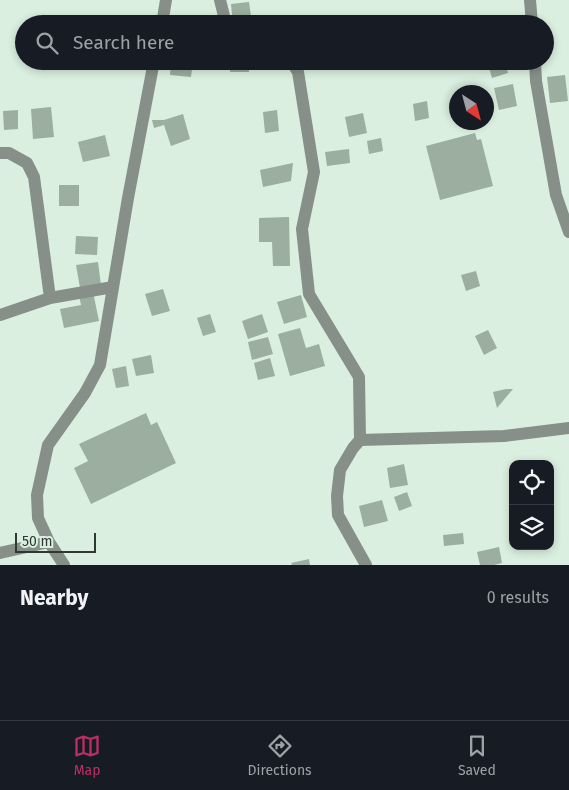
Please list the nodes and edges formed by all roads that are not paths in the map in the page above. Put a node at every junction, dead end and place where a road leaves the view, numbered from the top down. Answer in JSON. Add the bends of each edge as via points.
{"nodes":[{"id":1,"x":166,"y":0,"type":"edge"},
{"id":2,"x":220,"y":0,"type":"edge"},
{"id":3,"x":530,"y":0,"type":"edge"},
{"id":4,"x":164,"y":15,"type":"edge"},
{"id":5,"x":224,"y":15,"type":"edge"},
{"id":6,"x":531,"y":15,"type":"edge"},
{"id":7,"x":152,"y":70,"type":"edge"},
{"id":8,"x":297,"y":70,"type":"edge"},
{"id":9,"x":535,"y":70,"type":"edge"},
{"id":10,"x":0,"y":153,"type":"edge"},
{"id":11,"x":569,"y":232,"type":"edge"},
{"id":12,"x":113,"y":287,"type":"junction"},
{"id":13,"x":50,"y":298,"type":"junction"},
{"id":14,"x":0,"y":314,"type":"edge"},
{"id":15,"x":569,"y":428,"type":"edge"},
{"id":16,"x":360,"y":440,"type":"junction"},
{"id":17,"x":49,"y":542,"type":"junction"},
{"id":18,"x":0,"y":553,"type":"edge"},
{"id":19,"x":64,"y":565,"type":"edge"},
{"id":20,"x":366,"y":565,"type":"edge"}],
"edges":[{"from":1,"to":4,"type":"street"},
{"from":2,"to":5,"type":"street"},
{"from":3,"to":6,"type":"street"},
{"from":7,"to":12,"type":"street"},
{"from":8,"to":16,"type":"street","via":[[314,172],[302,229],[310,294],[359,377]]},
{"from":9,"to":11,"type":"street","via":[[556,195]]},
{"from":10,"to":13,"type":"street","via":[[27,163],[34,177]]},
{"from":12,"to":13,"type":"street"},
{"from":12,"to":17,"type":"street","via":[[100,364],[85,393],[48,445],[37,495],[37,510]]},
{"from":13,"to":14,"type":"street"},
{"from":15,"to":16,"type":"street","via":[[504,436]]},
{"from":16,"to":20,"type":"street","via":[[340,470],[337,496],[338,515]]},
{"from":17,"to":18,"type":"street"},
{"from":17,"to":19,"type":"street"}]}
